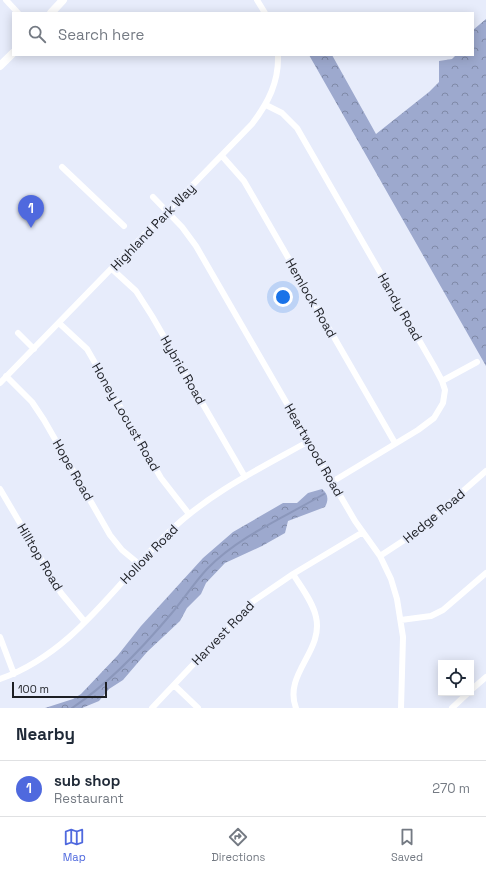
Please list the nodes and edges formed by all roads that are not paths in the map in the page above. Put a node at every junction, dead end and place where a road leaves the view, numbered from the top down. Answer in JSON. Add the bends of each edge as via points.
{"nodes":[{"id":1,"x":6,"y":0,"type":"edge"},
{"id":2,"x":63,"y":0,"type":"edge"},
{"id":3,"x":257,"y":0,"type":"edge"},
{"id":4,"x":17,"y":12,"type":"edge"},
{"id":5,"x":52,"y":12,"type":"edge"},
{"id":6,"x":264,"y":12,"type":"edge"},
{"id":7,"x":12,"y":54,"type":"edge"},
{"id":8,"x":278,"y":56,"type":"edge"},
{"id":9,"x":0,"y":66,"type":"edge"},
{"id":10,"x":266,"y":105,"type":"junction"},
{"id":11,"x":222,"y":156,"type":"junction"},
{"id":12,"x":62,"y":167,"type":"dead end"},
{"id":13,"x":152,"y":197,"type":"dead end"},
{"id":14,"x":167,"y":212,"type":"junction"},
{"id":15,"x":124,"y":226,"type":"dead end"},
{"id":16,"x":112,"y":269,"type":"junction"},
{"id":17,"x":59,"y":323,"type":"junction"},
{"id":18,"x":18,"y":333,"type":"dead end"},
{"id":19,"x":34,"y":349,"type":"junction"},
{"id":20,"x":477,"y":362,"type":"dead end"},
{"id":21,"x":6,"y":376,"type":"junction"},
{"id":22,"x":442,"y":381,"type":"junction"},
{"id":23,"x":0,"y":383,"type":"edge"},
{"id":24,"x":308,"y":441,"type":"junction"},
{"id":25,"x":395,"y":443,"type":"junction"},
{"id":26,"x":486,"y":471,"type":"edge"},
{"id":27,"x":245,"y":478,"type":"junction"},
{"id":28,"x":332,"y":482,"type":"junction"},
{"id":29,"x":0,"y":489,"type":"edge"},
{"id":30,"x":189,"y":514,"type":"junction"},
{"id":31,"x":363,"y":532,"type":"junction"},
{"id":32,"x":380,"y":556,"type":"junction"},
{"id":33,"x":139,"y":564,"type":"junction"},
{"id":34,"x":486,"y":573,"type":"edge"},
{"id":35,"x":293,"y":574,"type":"junction"},
{"id":36,"x":401,"y":620,"type":"junction"},
{"id":37,"x":85,"y":622,"type":"junction"},
{"id":38,"x":0,"y":637,"type":"edge"},
{"id":39,"x":14,"y":674,"type":"junction"},
{"id":40,"x":486,"y":677,"type":"edge"},
{"id":41,"x":0,"y":679,"type":"edge"},
{"id":42,"x":174,"y":685,"type":"junction"},
{"id":43,"x":474,"y":687,"type":"edge"},
{"id":44,"x":465,"y":696,"type":"edge"},
{"id":45,"x":152,"y":708,"type":"edge"},
{"id":46,"x":198,"y":708,"type":"edge"},
{"id":47,"x":296,"y":708,"type":"edge"},
{"id":48,"x":401,"y":708,"type":"edge"},
{"id":49,"x":452,"y":708,"type":"edge"}],
"edges":[{"from":1,"to":4,"type":"street"},
{"from":2,"to":5,"type":"main road"},
{"from":3,"to":6,"type":"street"},
{"from":7,"to":9,"type":"main road"},
{"from":8,"to":10,"type":"street","name":"Highland Park Way","via":[[274,87]]},
{"from":10,"to":11,"type":"street","name":"Highland Park Way"},
{"from":10,"to":22,"type":"street","name":"Handy Road","via":[[282,113],[297,128]]},
{"from":11,"to":14,"type":"street","name":"Highland Park Way"},
{"from":11,"to":25,"type":"street","name":"Hemlock Road","via":[[244,181]]},
{"from":12,"to":15,"type":"street"},
{"from":13,"to":14,"type":"street","name":"Heartwood Road"},
{"from":14,"to":16,"type":"street","name":"Highland Park Way"},
{"from":14,"to":24,"type":"street","name":"Heartwood Road","via":[[196,246]]},
{"from":16,"to":17,"type":"street","name":"Highland Park Way"},
{"from":16,"to":27,"type":"street","name":"Hybrid Road","via":[[136,291],[152,316]]},
{"from":17,"to":19,"type":"street","name":"Highland Park Way"},
{"from":17,"to":30,"type":"street","name":"Honey Locust Road","via":[[87,349],[164,483]]},
{"from":18,"to":19,"type":"street"},
{"from":19,"to":21,"type":"street","name":"Highland Park Way"},
{"from":20,"to":22,"type":"street"},
{"from":21,"to":23,"type":"street","name":"Highland Park Way"},
{"from":21,"to":33,"type":"street","name":"Hope Road","via":[[36,408],[110,535],[122,550]]},
{"from":22,"to":25,"type":"street","name":"Handy Road","via":[[445,396],[438,413],[428,424]]},
{"from":24,"to":27,"type":"street","name":"Hollow Road"},
{"from":24,"to":28,"type":"street","name":"Heartwood Road"},
{"from":25,"to":28,"type":"street","name":"Handy Road"},
{"from":26,"to":32,"type":"street","name":"Hedge Road","via":[[415,533]]},
{"from":27,"to":30,"type":"street","name":"Hollow Road"},
{"from":28,"to":31,"type":"street","name":"Heartwood Road"},
{"from":29,"to":37,"type":"street","name":"Hilltop Road","via":[[53,580]]},
{"from":30,"to":33,"type":"street","name":"Hollow Road"},
{"from":31,"to":32,"type":"street","name":"Heartwood Road"},
{"from":31,"to":35,"type":"street","name":"Harvest Road"},
{"from":32,"to":36,"type":"street","name":"Heartwood Road","via":[[391,578]]},
{"from":33,"to":37,"type":"street","name":"Hollow Road"},
{"from":34,"to":36,"type":"street","via":[[444,610],[431,616]]},
{"from":35,"to":42,"type":"street","name":"Harvest Road","via":[[248,605]]},
{"from":35,"to":47,"type":"street","via":[[315,613],[317,625],[314,641],[295,681]]},
{"from":36,"to":48,"type":"street","name":"Heartwood Road"},
{"from":37,"to":39,"type":"street","name":"Hollow Road","via":[[58,648]]},
{"from":38,"to":39,"type":"street"},
{"from":39,"to":41,"type":"street","name":"Hollow Road"},
{"from":40,"to":43,"type":"street"},
{"from":42,"to":45,"type":"street","name":"Harvest Road"},
{"from":42,"to":46,"type":"street"},
{"from":44,"to":49,"type":"street"}]}
